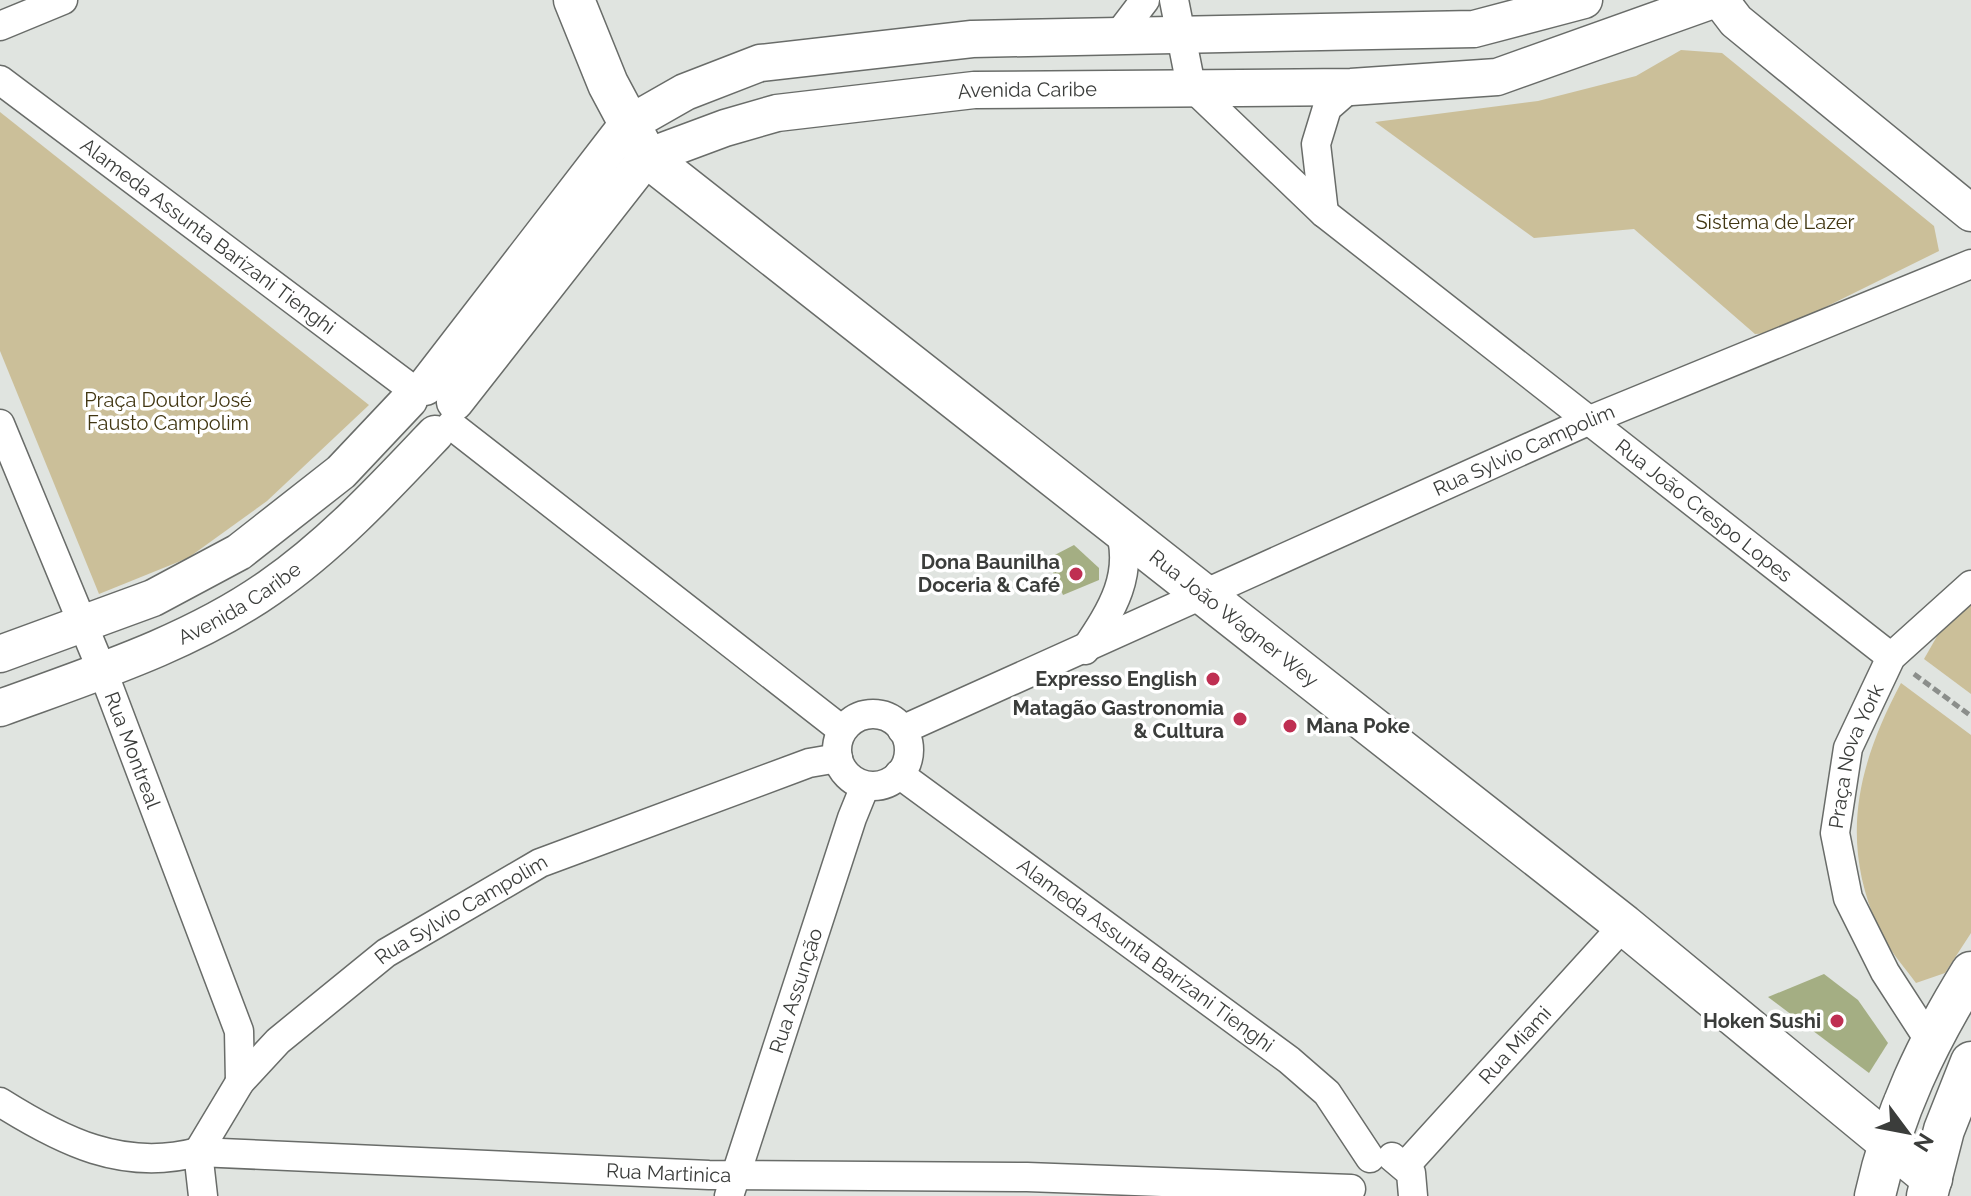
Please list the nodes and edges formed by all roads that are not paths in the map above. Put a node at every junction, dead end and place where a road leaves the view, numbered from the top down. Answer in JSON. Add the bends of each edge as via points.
{"nodes":[{"id":1,"x":63,"y":0,"type":"edge"},
{"id":2,"x":574,"y":0,"type":"edge"},
{"id":3,"x":1145,"y":0,"type":"edge"},
{"id":4,"x":1584,"y":0,"type":"edge"},
{"id":5,"x":1713,"y":0,"type":"edge"},
{"id":6,"x":1720,"y":0,"type":"edge"},
{"id":7,"x":1178,"y":17,"type":"edge"},
{"id":8,"x":0,"y":26,"type":"edge"},
{"id":9,"x":1119,"y":34,"type":"junction"},
{"id":10,"x":0,"y":80,"type":"edge"},
{"id":11,"x":1191,"y":86,"type":"junction"},
{"id":12,"x":1351,"y":87,"type":"junction"},
{"id":13,"x":637,"y":141,"type":"junction"},
{"id":14,"x":1324,"y":213,"type":"junction"},
{"id":15,"x":1971,"y":213,"type":"edge"},
{"id":16,"x":1971,"y":264,"type":"edge"},
{"id":17,"x":432,"y":407,"type":"junction"},
{"id":18,"x":1590,"y":420,"type":"junction"},
{"id":19,"x":0,"y":424,"type":"edge"},
{"id":20,"x":1118,"y":524,"type":"junction"},
{"id":21,"x":1971,"y":585,"type":"edge"},
{"id":22,"x":1207,"y":594,"type":"junction"},
{"id":23,"x":83,"y":623,"type":"junction"},
{"id":24,"x":1084,"y":650,"type":"junction"},
{"id":25,"x":0,"y":654,"type":"edge"},
{"id":26,"x":1891,"y":657,"type":"junction"},
{"id":27,"x":102,"y":670,"type":"junction"},
{"id":28,"x":0,"y":708,"type":"edge"},
{"id":29,"x":902,"y":730,"type":"junction"},
{"id":30,"x":840,"y":744,"type":"junction"},
{"id":31,"x":899,"y":774,"type":"junction"},
{"id":32,"x":865,"y":786,"type":"junction"},
{"id":33,"x":1624,"y":925,"type":"junction"},
{"id":34,"x":1971,"y":972,"type":"edge"},
{"id":35,"x":1929,"y":1040,"type":"junction"},
{"id":36,"x":1970,"y":1066,"type":"edge"},
{"id":37,"x":240,"y":1082,"type":"junction"},
{"id":38,"x":0,"y":1102,"type":"edge"},
{"id":39,"x":1888,"y":1141,"type":"junction"},
{"id":40,"x":198,"y":1152,"type":"junction"},
{"id":41,"x":1370,"y":1158,"type":"junction"},
{"id":42,"x":1406,"y":1165,"type":"junction"},
{"id":43,"x":733,"y":1185,"type":"edge"},
{"id":44,"x":1937,"y":1190,"type":"edge"},
{"id":45,"x":1351,"y":1192,"type":"edge"},
{"id":46,"x":203,"y":1196,"type":"edge"},
{"id":47,"x":1413,"y":1196,"type":"edge"},
{"id":48,"x":1875,"y":1196,"type":"edge"}],
"edges":[{"from":1,"to":8,"type":"street"},
{"from":2,"to":13,"type":"main road","name":"Rua João Wagner Wey"},
{"from":3,"to":9,"type":"street"},
{"from":4,"to":7,"type":"street","name":"Avenida Caribe","via":[[1474,29]]},
{"from":5,"to":12,"type":"street","name":"Avenida Caribe","via":[[1497,77]]},
{"from":6,"to":15,"type":"street","via":[[1736,21]]},
{"from":7,"to":9,"type":"street","name":"Avenida Caribe"},
{"from":7,"to":11,"type":"street"},
{"from":9,"to":13,"type":"street","name":"Avenida Caribe","via":[[972,39],[760,63],[685,92]]},
{"from":10,"to":17,"type":"street","name":"Alameda Assunta Barizani Tienghi"},
{"from":11,"to":12,"type":"street","name":"Avenida Caribe"},
{"from":11,"to":13,"type":"street","name":"Avenida Caribe","via":[[974,90],[777,113]]},
{"from":11,"to":14,"type":"street","name":"Rua João Crespo Lopes"},
{"from":12,"to":14,"type":"street","via":[[1327,108],[1316,144]]},
{"from":13,"to":17,"type":"street","name":"Avenida Caribe"},
{"from":13,"to":20,"type":"main road","name":"Rua João Wagner Wey"},
{"from":14,"to":18,"type":"street","name":"Rua João Crespo Lopes"},
{"from":16,"to":18,"type":"street","name":"Rua Sylvio Campolim"},
{"from":17,"to":23,"type":"street","name":"Avenida Caribe","via":[[239,552],[153,598]]},
{"from":17,"to":27,"type":"street","name":"Avenida Caribe","via":[[353,521],[268,589],[174,640]]},
{"from":17,"to":30,"type":"street","name":"Alameda Assunta Barizani Tienghi"},
{"from":18,"to":22,"type":"street","name":"Rua Sylvio Campolim"},
{"from":18,"to":26,"type":"street","name":"Rua João Crespo Lopes"},
{"from":19,"to":23,"type":"street","name":"Rua Montreal"},
{"from":20,"to":22,"type":"main road","name":"Rua João Wagner Wey"},
{"from":20,"to":24,"type":"street","via":[[1127,548],[1119,587],[1108,616]]},
{"from":21,"to":26,"type":"street","name":"Praça Nova York"},
{"from":22,"to":24,"type":"street","name":"Rua Sylvio Campolim"},
{"from":22,"to":33,"type":"main road","name":"Rua João Wagner Wey"},
{"from":23,"to":25,"type":"street","name":"Avenida Caribe"},
{"from":23,"to":27,"type":"street","name":"Rua Montreal"},
{"from":24,"to":29,"type":"street","name":"Rua Sylvio Campolim"},
{"from":26,"to":35,"type":"street","name":"Praça Nova York","via":[[1848,748],[1835,833],[1848,898],[1885,972]]},
{"from":27,"to":28,"type":"street","name":"Avenida Caribe"},
{"from":27,"to":37,"type":"street","name":"Rua Montreal","via":[[239,1031]]},
{"from":29,"to":30,"type":"street","via":[[883,715],[870,714],[859,717]]},
{"from":29,"to":31,"type":"street","via":[[908,752]]},
{"from":30,"to":32,"type":"street","via":[[846,775]]},
{"from":30,"to":37,"type":"street","name":"Rua Sylvio Campolim","via":[[809,763],[540,863],[386,953],[278,1041]]},
{"from":31,"to":32,"type":"street","via":[[889,782]]},
{"from":31,"to":41,"type":"street","name":"Alameda Assunta Barizani Tienghi","via":[[1289,1060],[1327,1093]]},
{"from":32,"to":43,"type":"street","name":"Rua Assunção"},
{"from":33,"to":39,"type":"main road","name":"Rua João Wagner Wey"},
{"from":33,"to":42,"type":"street","name":"Rua Miami"},
{"from":34,"to":35,"type":"main road"},
{"from":35,"to":39,"type":"main road"},
{"from":36,"to":44,"type":"main road","via":[[1944,1130]]},
{"from":37,"to":40,"type":"street","name":"Rua Sylvio Campolim"},
{"from":38,"to":40,"type":"street","name":"Rua Martinica","via":[[55,1136],[112,1156],[179,1158]]},
{"from":39,"to":44,"type":"main road","name":"Rua João Wagner Wey"},
{"from":39,"to":48,"type":"main road"},
{"from":40,"to":43,"type":"street","name":"Rua Martinica"},
{"from":40,"to":46,"type":"street"},
{"from":41,"to":42,"type":"street","via":[[1389,1156]]},
{"from":41,"to":45,"type":"street","via":[[1355,1170]]},
{"from":42,"to":47,"type":"street"},
{"from":43,"to":45,"type":"street","name":"Rua Martinica","via":[[1027,1177]]}]}
